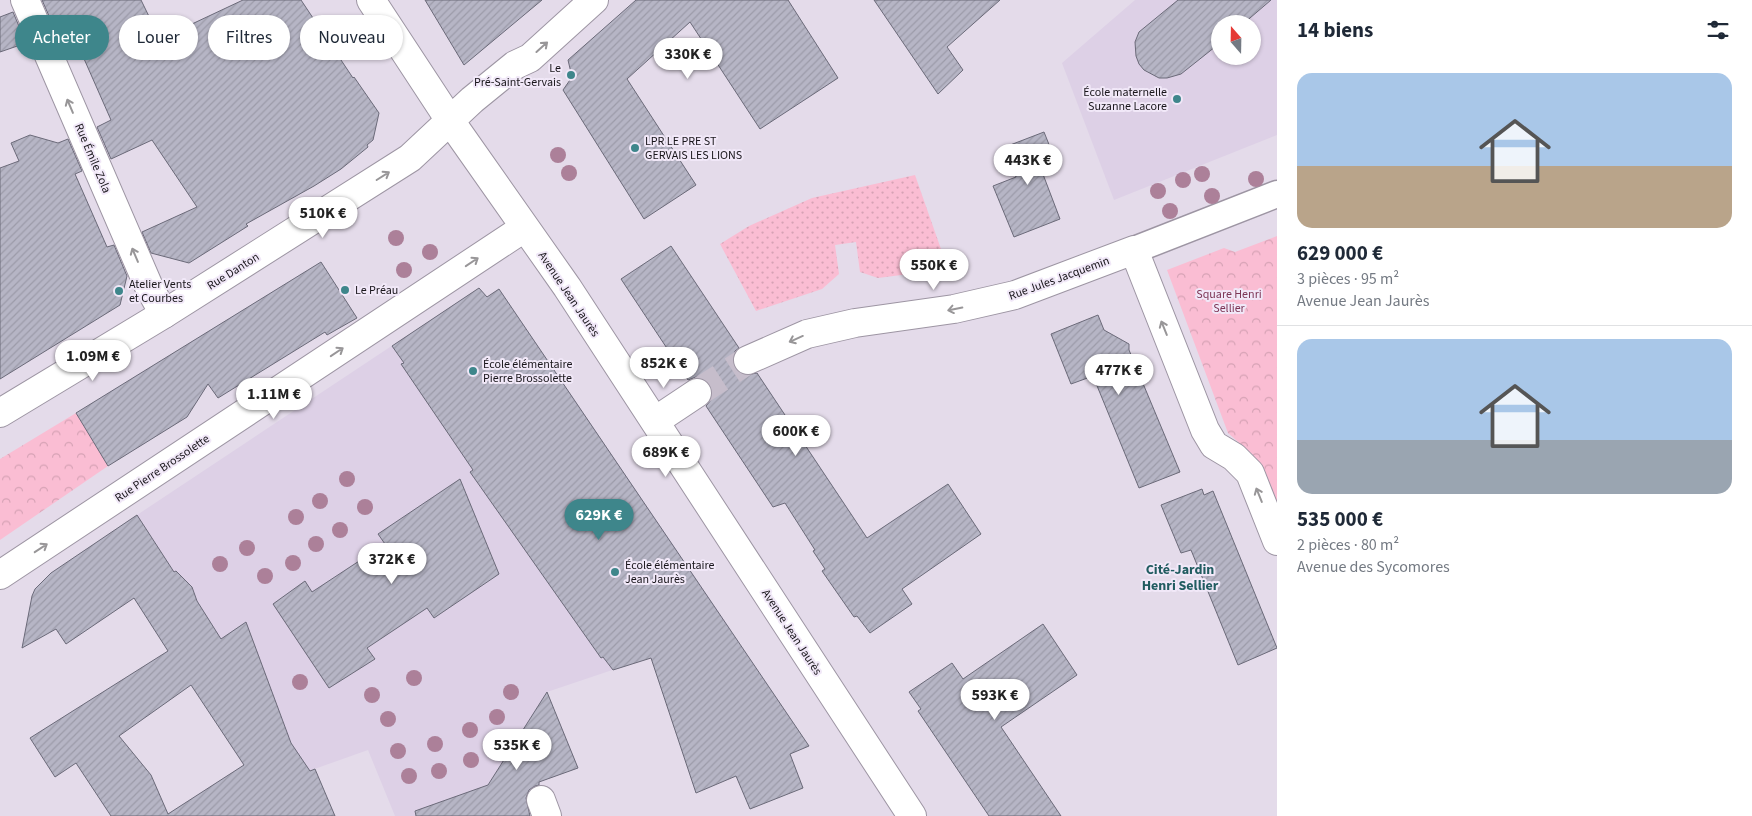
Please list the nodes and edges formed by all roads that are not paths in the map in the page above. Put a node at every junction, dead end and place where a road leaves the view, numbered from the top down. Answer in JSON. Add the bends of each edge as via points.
{"nodes":[{"id":1,"x":24,"y":0,"type":"edge"},
{"id":2,"x":371,"y":0,"type":"edge"},
{"id":3,"x":594,"y":0,"type":"edge"},
{"id":4,"x":450,"y":122,"type":"junction"},
{"id":5,"x":1277,"y":194,"type":"edge"},
{"id":6,"x":524,"y":228,"type":"junction"},
{"id":7,"x":1134,"y":250,"type":"junction"},
{"id":8,"x":164,"y":314,"type":"junction"},
{"id":9,"x":748,"y":360,"type":"tunnel mouth"},
{"id":10,"x":697,"y":393,"type":"tunnel mouth"},
{"id":11,"x":0,"y":413,"type":"edge"},
{"id":12,"x":655,"y":421,"type":"junction"},
{"id":13,"x":1277,"y":541,"type":"edge"},
{"id":14,"x":0,"y":575,"type":"edge"},
{"id":15,"x":912,"y":816,"type":"edge"}],
"edges":[{"from":8,"to":1,"type":"street","name":"Rue Émile Zola","one_way":true,"via":[[149,287]]},
{"from":2,"to":4,"type":"street","name":"Avenue Jean Jaurès"},
{"from":4,"to":3,"type":"street","name":"Rue Danton","one_way":true,"via":[[515,65],[530,58]]},
{"from":4,"to":6,"type":"street","name":"Avenue Jean Jaurès"},
{"from":8,"to":4,"type":"street","name":"Rue Danton","one_way":true,"via":[[410,158]]},
{"from":5,"to":7,"type":"street","name":"Rue Jules Jacquemin"},
{"from":6,"to":12,"type":"street","name":"Avenue Jean Jaurès"},
{"from":14,"to":6,"type":"street","name":"Rue Pierre Brossolette","one_way":true},
{"from":7,"to":9,"type":"street","name":"Rue Jules Jacquemin","one_way":true,"via":[[1016,295],[807,334]]},
{"from":13,"to":7,"type":"street","one_way":true,"via":[[1250,473],[1234,457],[1214,445],[1205,430]]},
{"from":8,"to":11,"type":"street","name":"Rue Danton"},
{"from":10,"to":12,"type":"street"},
{"from":12,"to":15,"type":"street","name":"Avenue Jean Jaurès"}]}
